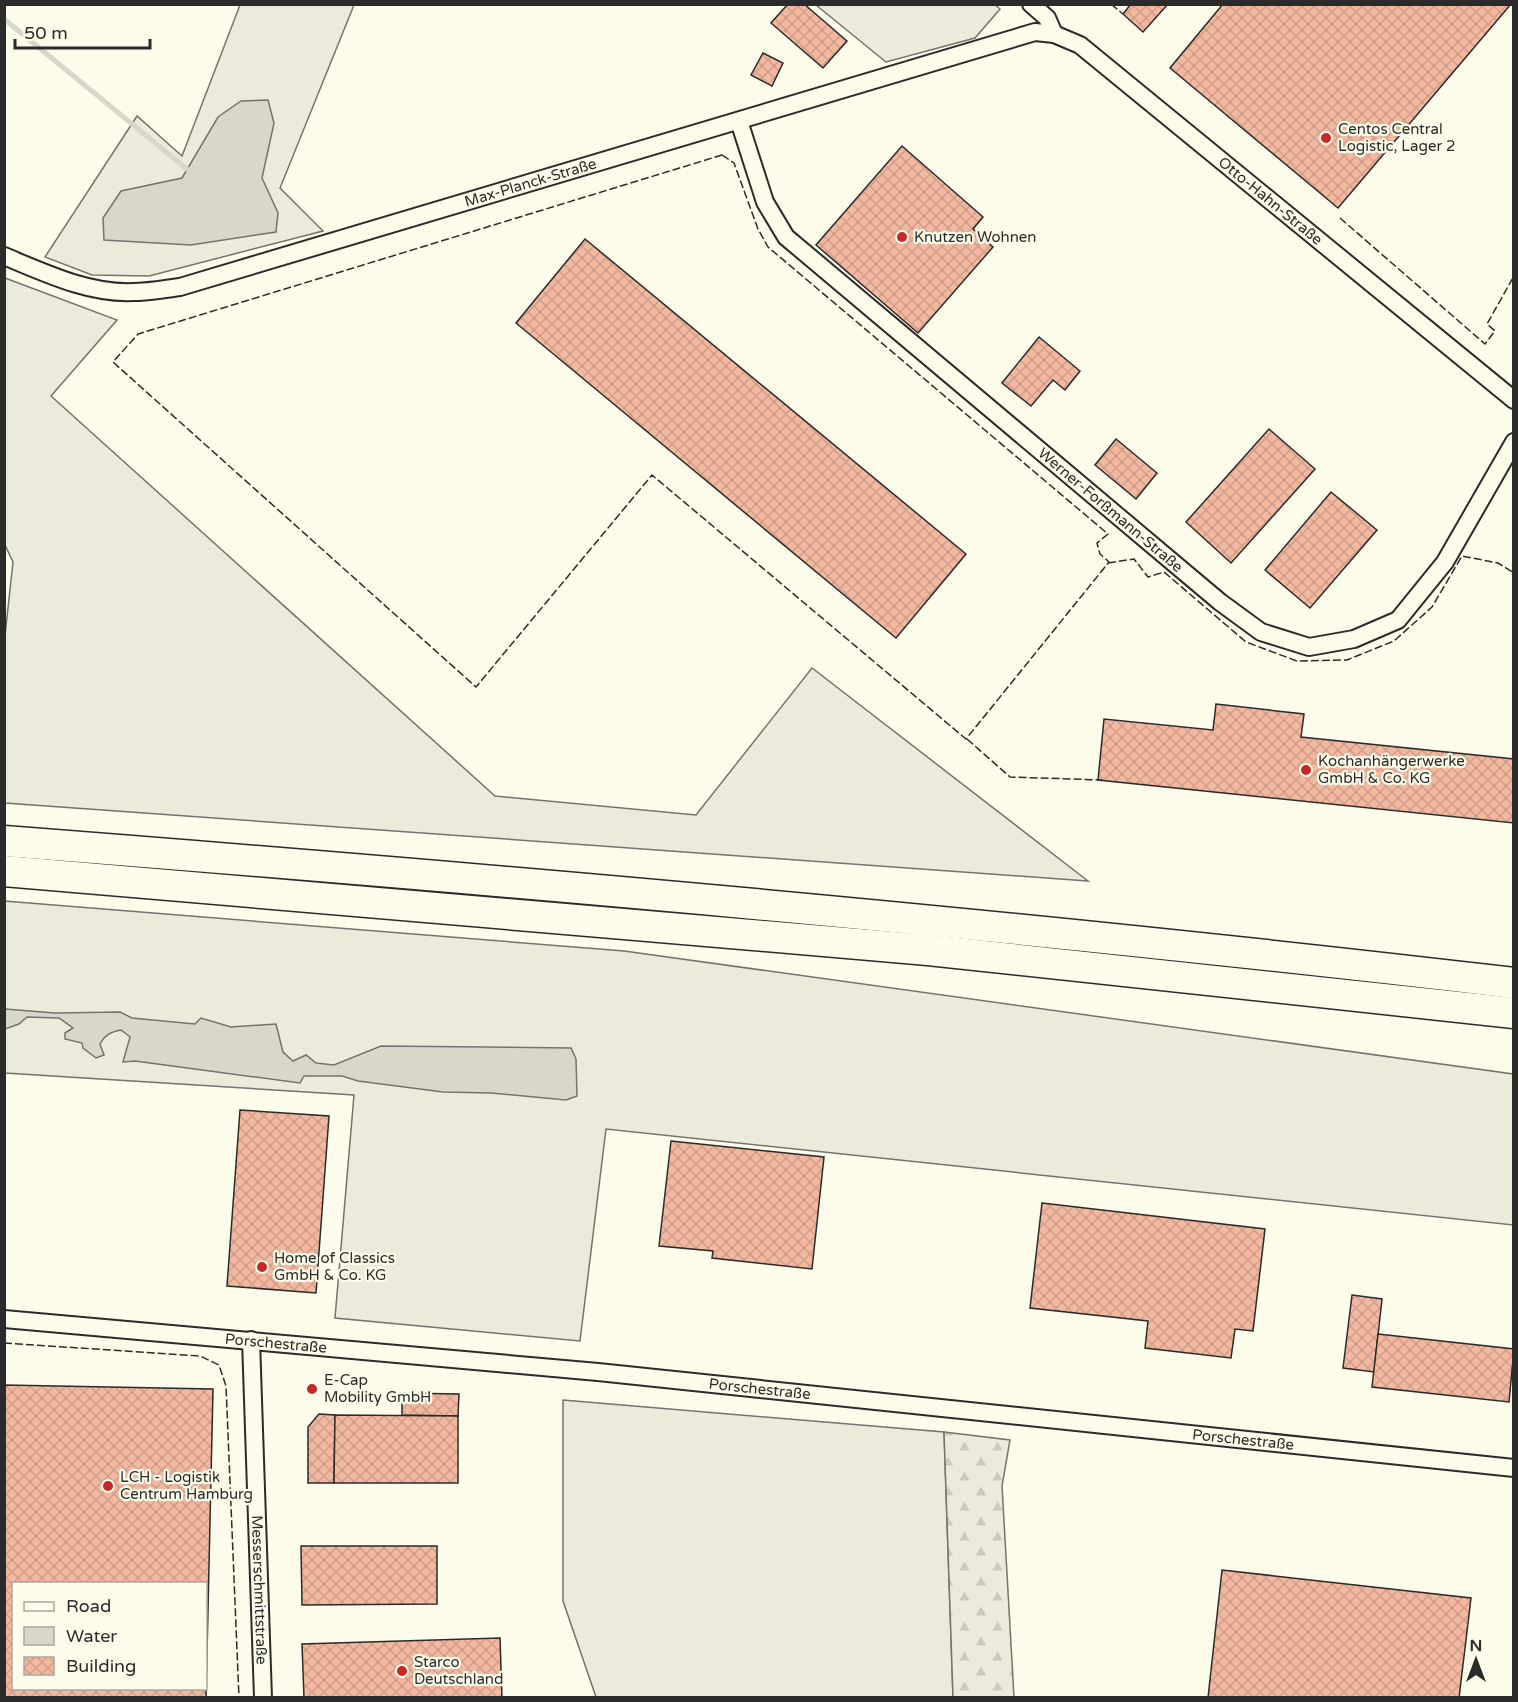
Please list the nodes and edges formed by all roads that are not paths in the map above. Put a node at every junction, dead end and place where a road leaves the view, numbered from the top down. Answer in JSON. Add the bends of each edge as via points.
{"nodes":[{"id":1,"x":1030,"y":4,"type":"edge"},
{"id":2,"x":1054,"y":34,"type":"junction"},
{"id":3,"x":738,"y":121,"type":"junction"},
{"id":4,"x":4,"y":256,"type":"edge"},
{"id":5,"x":1514,"y":400,"type":"edge"},
{"id":6,"x":1514,"y":442,"type":"edge"},
{"id":7,"x":4,"y":840,"type":"edge"},
{"id":8,"x":4,"y":871,"type":"edge"},
{"id":9,"x":1514,"y":983,"type":"edge"},
{"id":10,"x":1514,"y":1013,"type":"edge"},
{"id":11,"x":4,"y":1319,"type":"edge"},
{"id":12,"x":251,"y":1340,"type":"junction"},
{"id":13,"x":1514,"y":1468,"type":"edge"},
{"id":14,"x":263,"y":1698,"type":"edge"}],
"edges":[{"from":1,"to":2,"type":"street","via":[[1047,18]]},
{"from":2,"to":3,"type":"street","name":"Max-Planck-Straße","via":[[1035,32]]},
{"from":2,"to":5,"type":"street","name":"Otto-Hahn-Straße","via":[[1080,45]]},
{"from":3,"to":4,"type":"street","name":"Max-Planck-Straße","via":[[180,287],[132,293],[93,288],[56,278]]},
{"from":3,"to":6,"type":"street","name":"Werner-Forßmann-Straße","via":[[765,201],[786,237],[1220,603],[1261,632],[1309,647],[1354,639],[1398,620],[1445,562]]},
{"from":7,"to":9,"type":"highway","via":[[564,886]]},
{"from":8,"to":10,"type":"highway","via":[[895,947]]},
{"from":11,"to":12,"type":"street","name":"Porschestraße"},
{"from":12,"to":13,"type":"street","name":"Porschestraße","via":[[610,1373]]},
{"from":12,"to":14,"type":"street","name":"Messerschmittstraße"}]}
